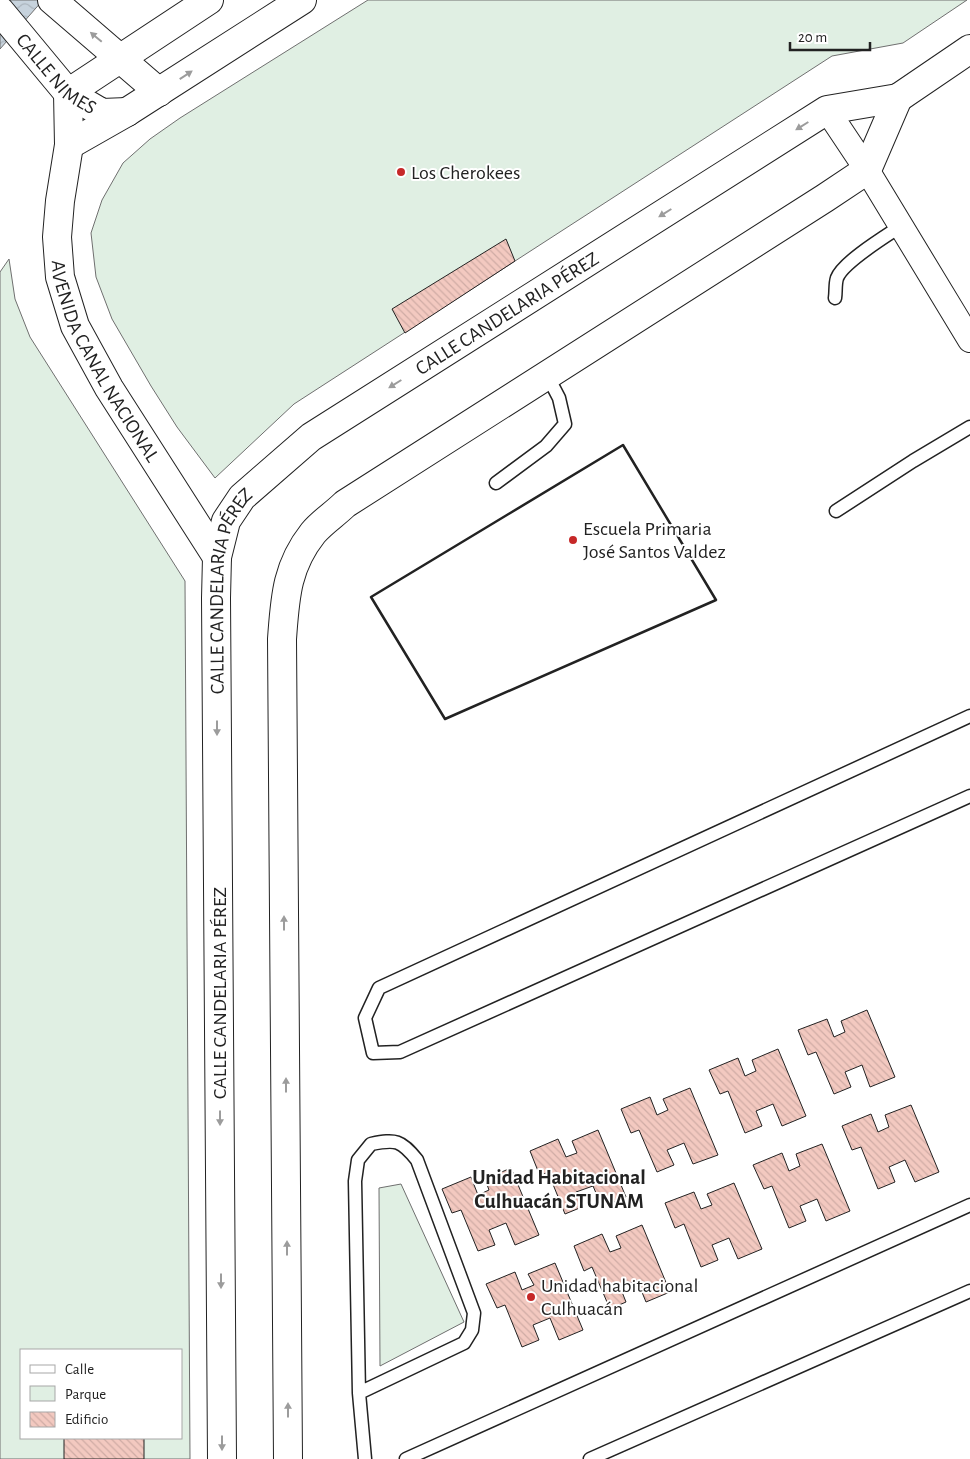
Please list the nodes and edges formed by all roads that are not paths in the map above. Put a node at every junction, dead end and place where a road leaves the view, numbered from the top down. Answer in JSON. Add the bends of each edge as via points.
{"nodes":[{"id":1,"x":209,"y":0,"type":"edge"},
{"id":2,"x":302,"y":0,"type":"edge"},
{"id":3,"x":56,"y":3,"type":"edge"},
{"id":4,"x":0,"y":11,"type":"edge"},
{"id":5,"x":970,"y":49,"type":"edge"},
{"id":6,"x":120,"y":58,"type":"junction"},
{"id":7,"x":159,"y":92,"type":"junction"},
{"id":8,"x":68,"y":93,"type":"junction"},
{"id":9,"x":898,"y":98,"type":"junction"},
{"id":10,"x":827,"y":110,"type":"junction"},
{"id":11,"x":127,"y":112,"type":"junction"},
{"id":12,"x":69,"y":145,"type":"junction"},
{"id":13,"x":867,"y":170,"type":"junction"},
{"id":14,"x":901,"y":226,"type":"junction"},
{"id":15,"x":836,"y":298,"type":"dead end"},
{"id":16,"x":970,"y":340,"type":"edge"},
{"id":17,"x":547,"y":375,"type":"junction"},
{"id":18,"x":970,"y":427,"type":"edge"},
{"id":19,"x":496,"y":483,"type":"dead end"},
{"id":20,"x":836,"y":511,"type":"dead end"},
{"id":21,"x":217,"y":557,"type":"junction"},
{"id":22,"x":970,"y":716,"type":"edge"},
{"id":23,"x":970,"y":796,"type":"edge"},
{"id":24,"x":970,"y":1205,"type":"edge"},
{"id":25,"x":970,"y":1291,"type":"edge"},
{"id":26,"x":359,"y":1393,"type":"junction"},
{"id":27,"x":222,"y":1459,"type":"edge"},
{"id":28,"x":288,"y":1459,"type":"edge"},
{"id":29,"x":365,"y":1459,"type":"edge"},
{"id":30,"x":406,"y":1459,"type":"edge"},
{"id":31,"x":590,"y":1459,"type":"edge"}],
"edges":[{"from":1,"to":6,"type":"main road"},
{"from":7,"to":2,"type":"main road","one_way":true},
{"from":6,"to":3,"type":"main road","one_way":true},
{"from":4,"to":8,"type":"main road","name":"CALLE NIMES"},
{"from":5,"to":9,"type":"main road","name":"CALLE CANDELARIA PÉREZ"},
{"from":6,"to":7,"type":"main road"},
{"from":6,"to":8,"type":"main road"},
{"from":7,"to":11,"type":"main road"},
{"from":8,"to":11,"type":"main road","name":"CALLE NIMES","via":[[102,113]]},
{"from":8,"to":12,"type":"main road","name":"AVENIDA CANAL NACIONAL"},
{"from":9,"to":10,"type":"main road","name":"CALLE CANDELARIA PÉREZ"},
{"from":9,"to":13,"type":"main road"},
{"from":10,"to":13,"type":"street"},
{"from":10,"to":21,"type":"main road","name":"CALLE CANDELARIA PÉREZ","one_way":true,"via":[[311,437],[242,496],[226,521]]},
{"from":11,"to":12,"type":"main road"},
{"from":12,"to":21,"type":"main road","name":"AVENIDA CANAL NACIONAL","via":[[57,237],[60,277],[75,326],[109,388]]},
{"from":13,"to":14,"type":"street"},
{"from":13,"to":17,"type":"main road"},
{"from":14,"to":15,"type":"lane","via":[[865,250],[837,277]]},
{"from":14,"to":16,"type":"street"},
{"from":17,"to":19,"type":"lane","via":[[559,398],[564,424],[546,446]]},
{"from":28,"to":17,"type":"main road","one_way":true,"via":[[282,639],[286,590],[296,558],[314,532],[345,504]]},
{"from":18,"to":20,"type":"lane"},
{"from":21,"to":27,"type":"main road","name":"CALLE CANDELARIA PÉREZ","one_way":true},
{"from":22,"to":23,"type":"lane","via":[[379,988],[365,1018],[373,1053],[400,1052]]},
{"from":24,"to":30,"type":"lane"},
{"from":25,"to":31,"type":"lane"},
{"from":26,"to":26,"type":"lane","via":[[355,1181],[358,1160],[371,1144],[391,1140],[406,1147],[417,1160],[474,1313],[472,1330],[464,1343]]},
{"from":26,"to":29,"type":"lane"}]}
